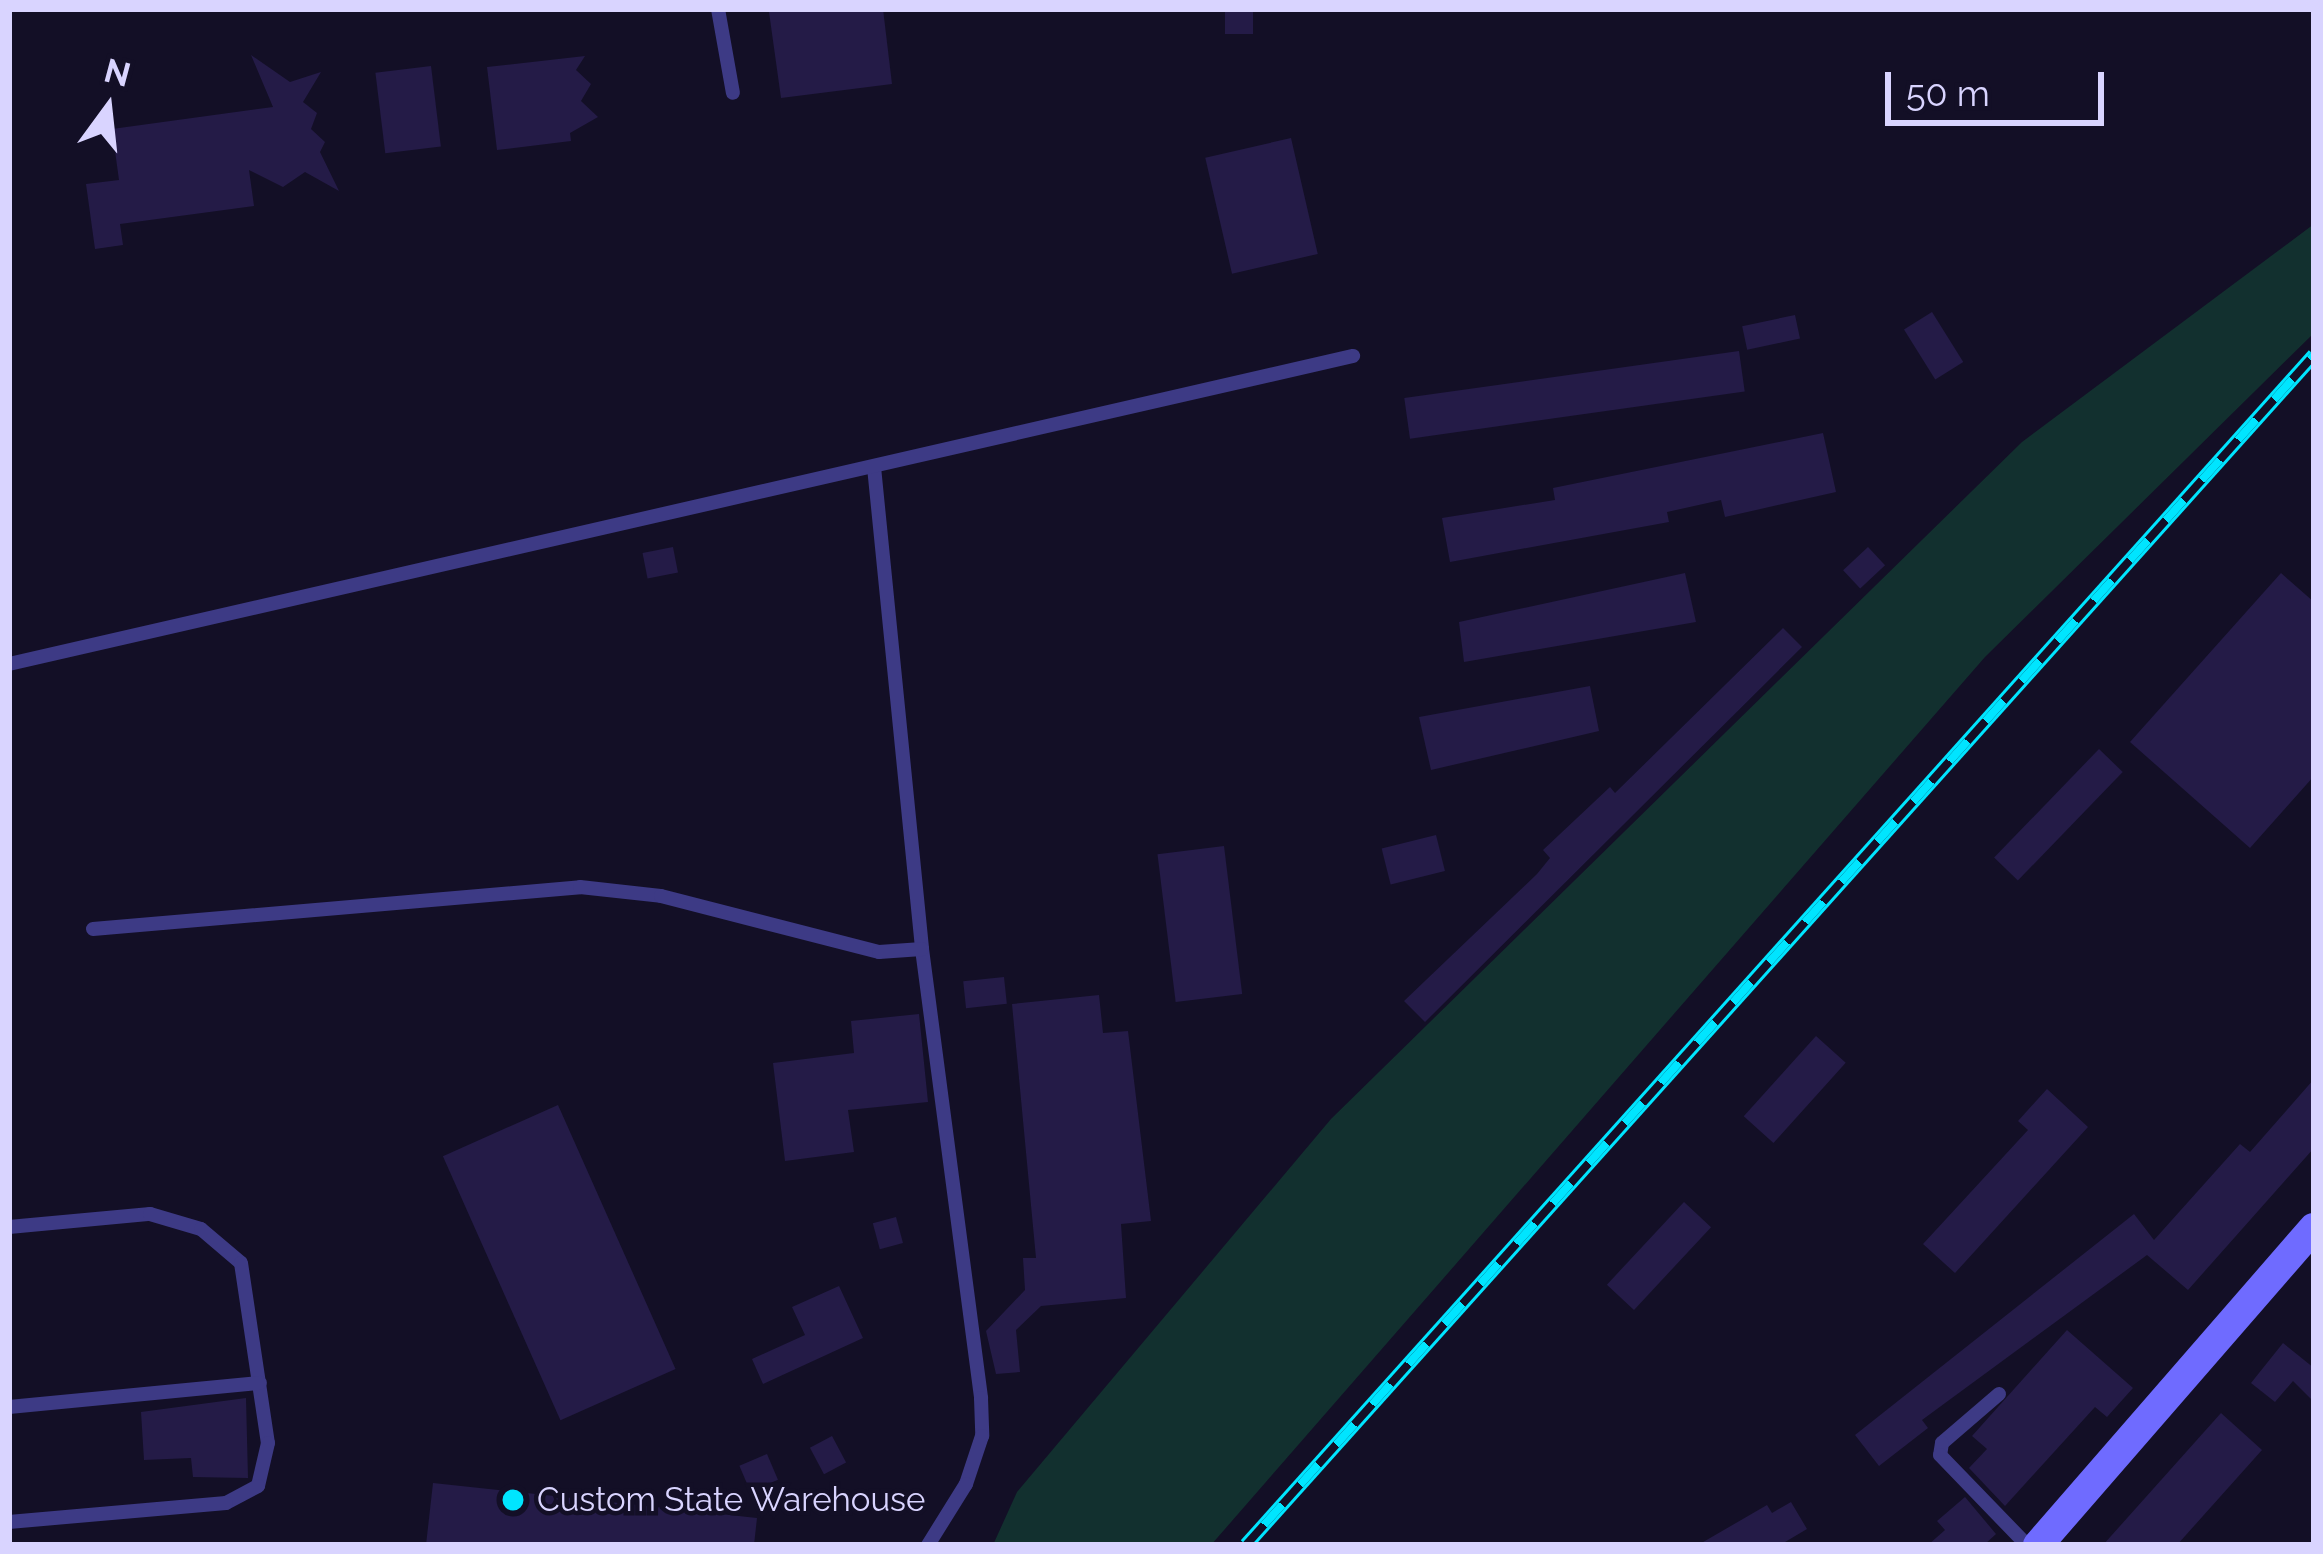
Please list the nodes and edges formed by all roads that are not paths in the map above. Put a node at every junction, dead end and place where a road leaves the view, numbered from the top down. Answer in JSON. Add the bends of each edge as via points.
{"nodes":[{"id":1,"x":718,"y":9,"type":"edge"},
{"id":2,"x":734,"y":93,"type":"dead end"},
{"id":3,"x":1353,"y":356,"type":"dead end"},
{"id":4,"x":874,"y":467,"type":"junction"},
{"id":5,"x":9,"y":664,"type":"edge"},
{"id":6,"x":92,"y":929,"type":"dead end"},
{"id":7,"x":922,"y":949,"type":"junction"},
{"id":8,"x":9,"y":1227,"type":"edge"},
{"id":9,"x":2314,"y":1228,"type":"edge"},
{"id":10,"x":260,"y":1383,"type":"junction"},
{"id":11,"x":1999,"y":1394,"type":"dead end"},
{"id":12,"x":9,"y":1407,"type":"edge"},
{"id":13,"x":9,"y":1522,"type":"edge"},
{"id":14,"x":928,"y":1545,"type":"edge"},
{"id":15,"x":2027,"y":1545,"type":"edge"},
{"id":16,"x":2038,"y":1545,"type":"edge"}],
"edges":[{"from":1,"to":2,"type":"lane"},
{"from":3,"to":4,"type":"lane"},
{"from":4,"to":5,"type":"lane"},
{"from":4,"to":7,"type":"lane"},
{"from":6,"to":7,"type":"lane","via":[[580,887],[662,896],[879,952]]},
{"from":7,"to":14,"type":"lane","via":[[982,1436],[966,1484]]},
{"from":8,"to":10,"type":"lane","via":[[150,1214],[202,1229],[241,1263]]},
{"from":9,"to":16,"type":"main road"},
{"from":10,"to":12,"type":"lane"},
{"from":10,"to":13,"type":"lane","via":[[268,1443],[258,1486],[226,1503]]},
{"from":11,"to":15,"type":"lane","via":[[1942,1443],[1940,1455]]}]}
